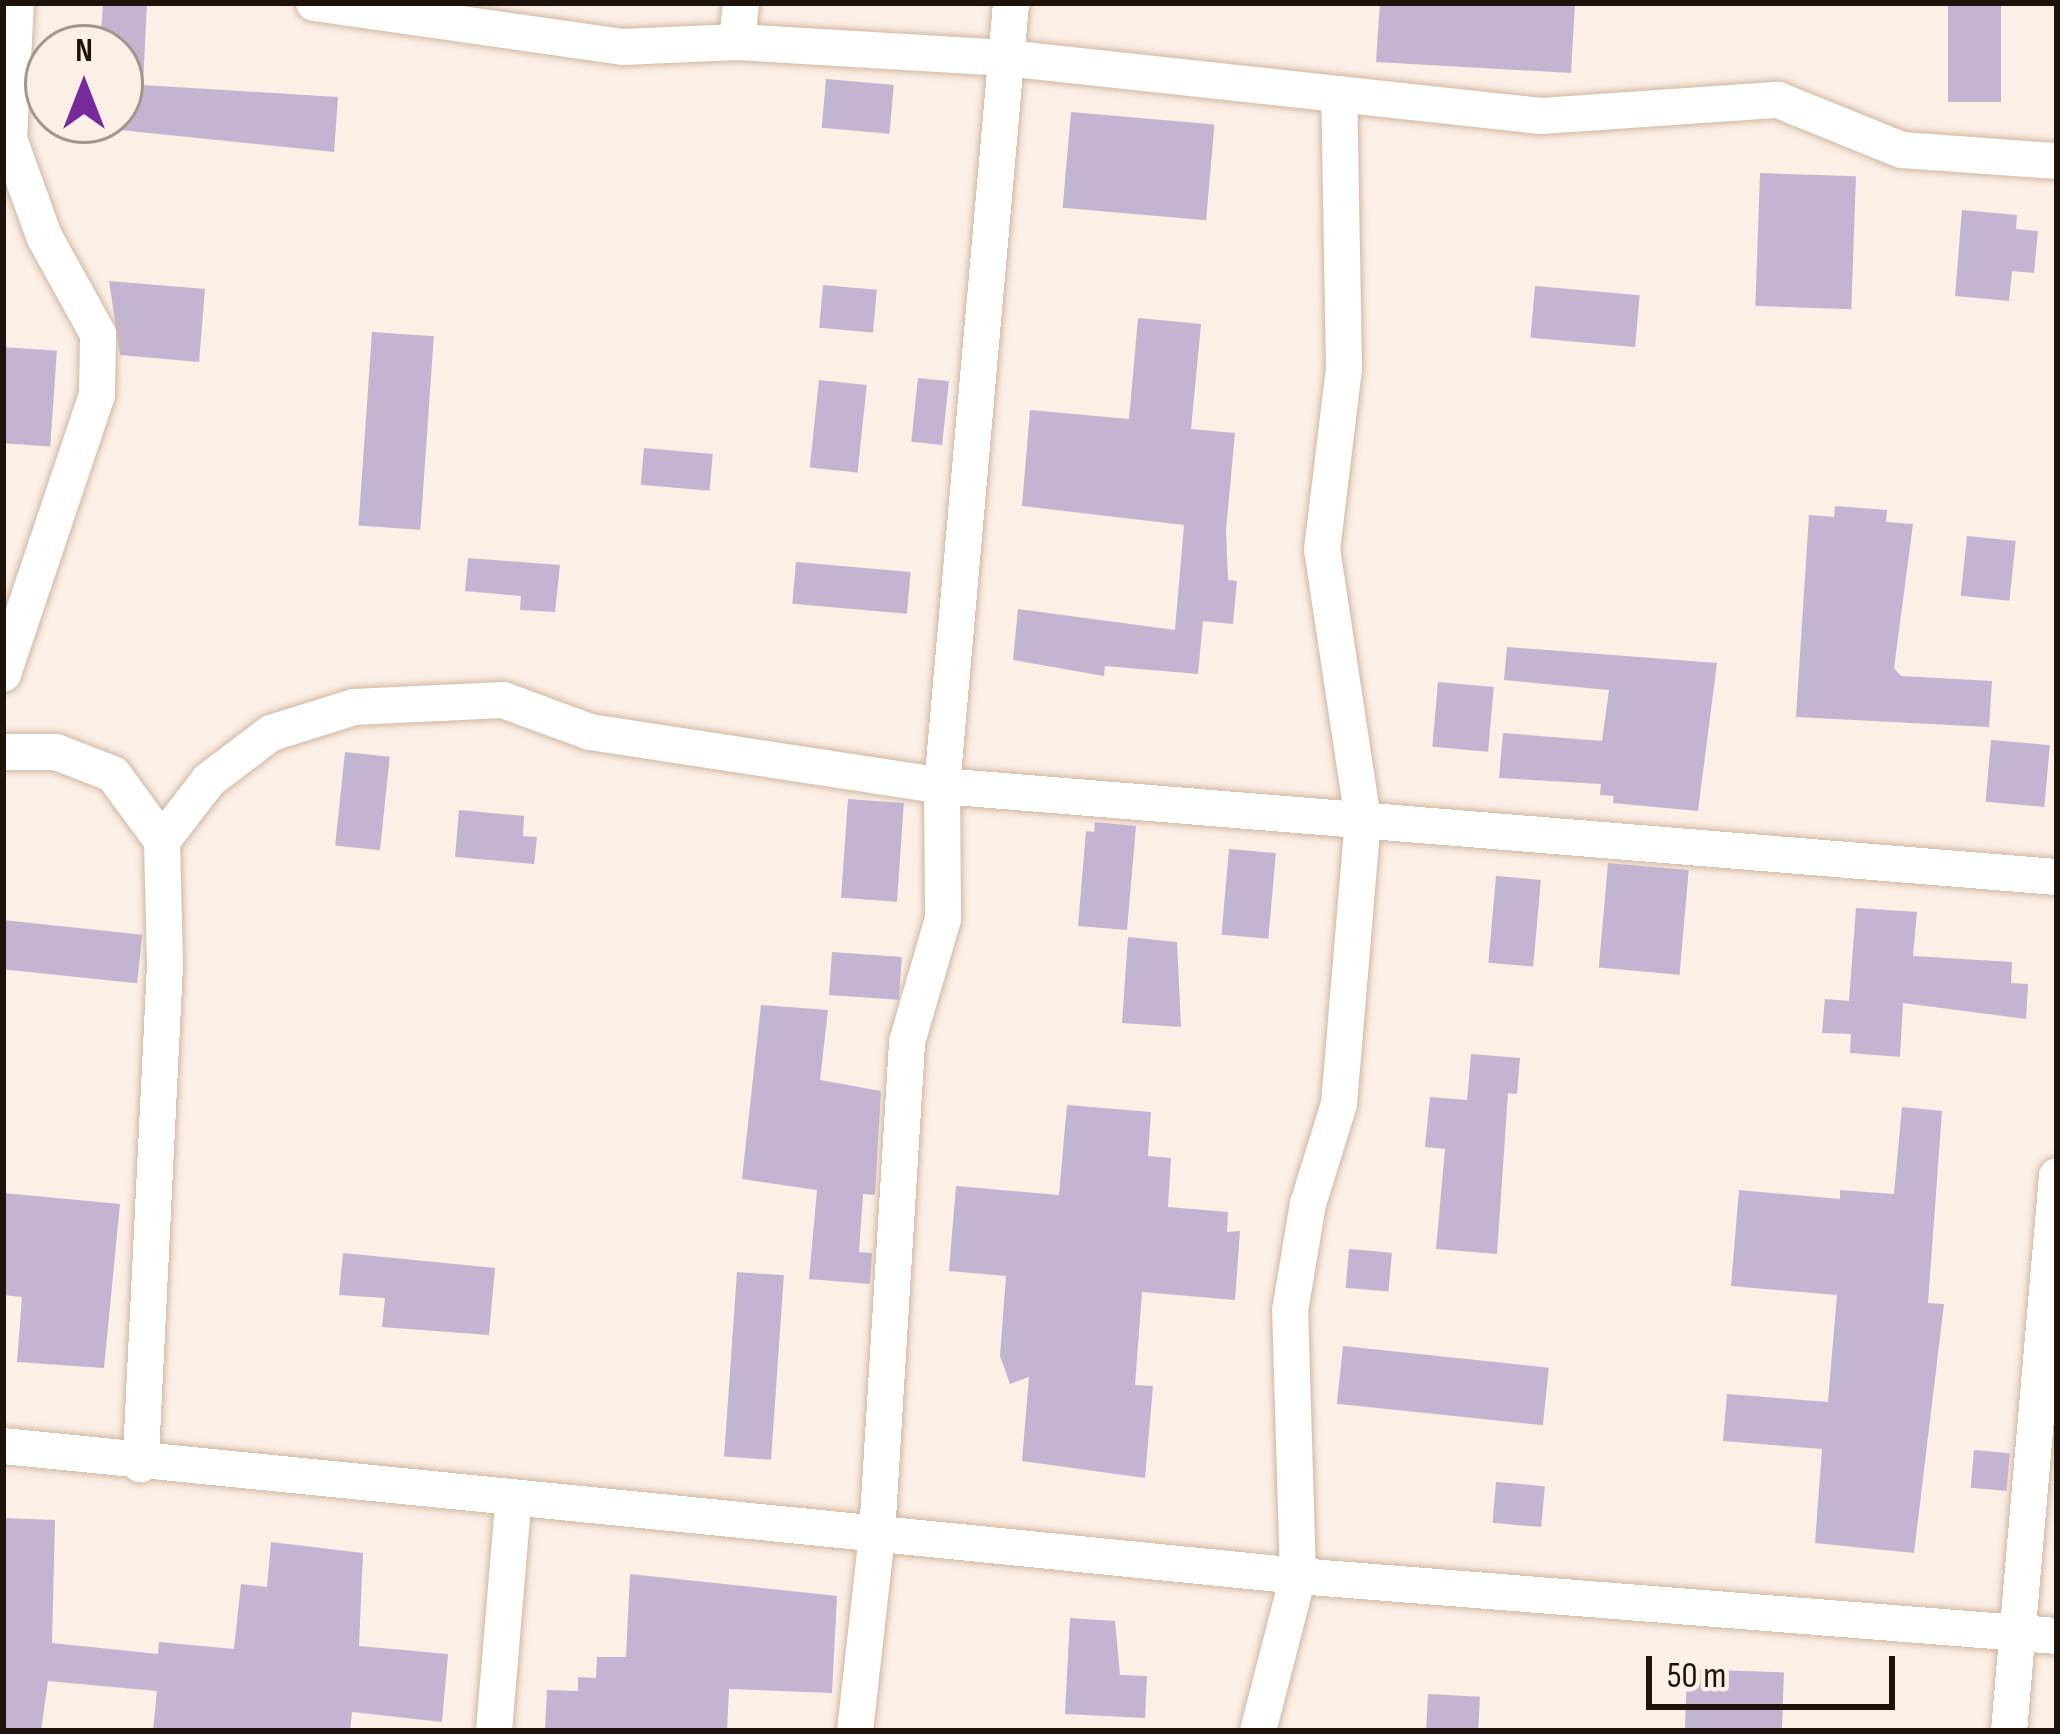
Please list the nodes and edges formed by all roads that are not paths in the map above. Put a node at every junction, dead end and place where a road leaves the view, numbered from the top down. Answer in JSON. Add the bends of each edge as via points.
{"nodes":[{"id":1,"x":16,"y":3,"type":"edge"},
{"id":2,"x":314,"y":3,"type":"edge"},
{"id":3,"x":741,"y":3,"type":"edge"},
{"id":4,"x":1011,"y":3,"type":"edge"},
{"id":5,"x":737,"y":42,"type":"junction"},
{"id":6,"x":1006,"y":58,"type":"junction"},
{"id":7,"x":1339,"y":94,"type":"junction"},
{"id":8,"x":2057,"y":161,"type":"edge"},
{"id":9,"x":3,"y":674,"type":"edge"},
{"id":10,"x":3,"y":752,"type":"edge"},
{"id":11,"x":942,"y":786,"type":"junction"},
{"id":12,"x":1363,"y":820,"type":"junction"},
{"id":13,"x":162,"y":841,"type":"junction"},
{"id":14,"x":2057,"y":877,"type":"edge"},
{"id":15,"x":2057,"y":1176,"type":"edge"},
{"id":16,"x":3,"y":1446,"type":"edge"},
{"id":17,"x":141,"y":1464,"type":"junction"},
{"id":18,"x":513,"y":1502,"type":"junction"},
{"id":19,"x":877,"y":1534,"type":"junction"},
{"id":20,"x":1298,"y":1576,"type":"junction"},
{"id":21,"x":2017,"y":1634,"type":"junction"},
{"id":22,"x":2057,"y":1636,"type":"edge"},
{"id":23,"x":494,"y":1731,"type":"edge"},
{"id":24,"x":855,"y":1731,"type":"edge"},
{"id":25,"x":1258,"y":1731,"type":"edge"},
{"id":26,"x":2009,"y":1731,"type":"edge"}],
"edges":[{"from":1,"to":9,"type":"street","via":[[8,140],[44,236],[98,334],[98,354],[97,394]]},
{"from":2,"to":5,"type":"street","via":[[623,46]]},
{"from":3,"to":5,"type":"street"},
{"from":4,"to":6,"type":"street"},
{"from":5,"to":6,"type":"street"},
{"from":6,"to":7,"type":"street"},
{"from":6,"to":11,"type":"street"},
{"from":7,"to":8,"type":"street","via":[[1541,116],[1778,100],[1902,150]]},
{"from":7,"to":12,"type":"street","via":[[1345,368],[1322,550]]},
{"from":10,"to":13,"type":"street","via":[[56,752],[113,774]]},
{"from":11,"to":12,"type":"street"},
{"from":11,"to":13,"type":"street","via":[[590,732],[503,700],[354,707],[272,733],[209,780]]},
{"from":11,"to":19,"type":"street","via":[[943,919],[907,1042],[900,1121]]},
{"from":12,"to":14,"type":"street"},
{"from":12,"to":20,"type":"street","via":[[1339,1104],[1308,1204],[1290,1311]]},
{"from":13,"to":17,"type":"street","via":[[165,965]]},
{"from":15,"to":21,"type":"street"},
{"from":16,"to":17,"type":"street"},
{"from":17,"to":18,"type":"street"},
{"from":18,"to":19,"type":"street"},
{"from":18,"to":23,"type":"street"},
{"from":19,"to":20,"type":"street"},
{"from":19,"to":24,"type":"street"},
{"from":20,"to":21,"type":"street"},
{"from":20,"to":25,"type":"street"},
{"from":21,"to":22,"type":"street"},
{"from":21,"to":26,"type":"street"}]}
